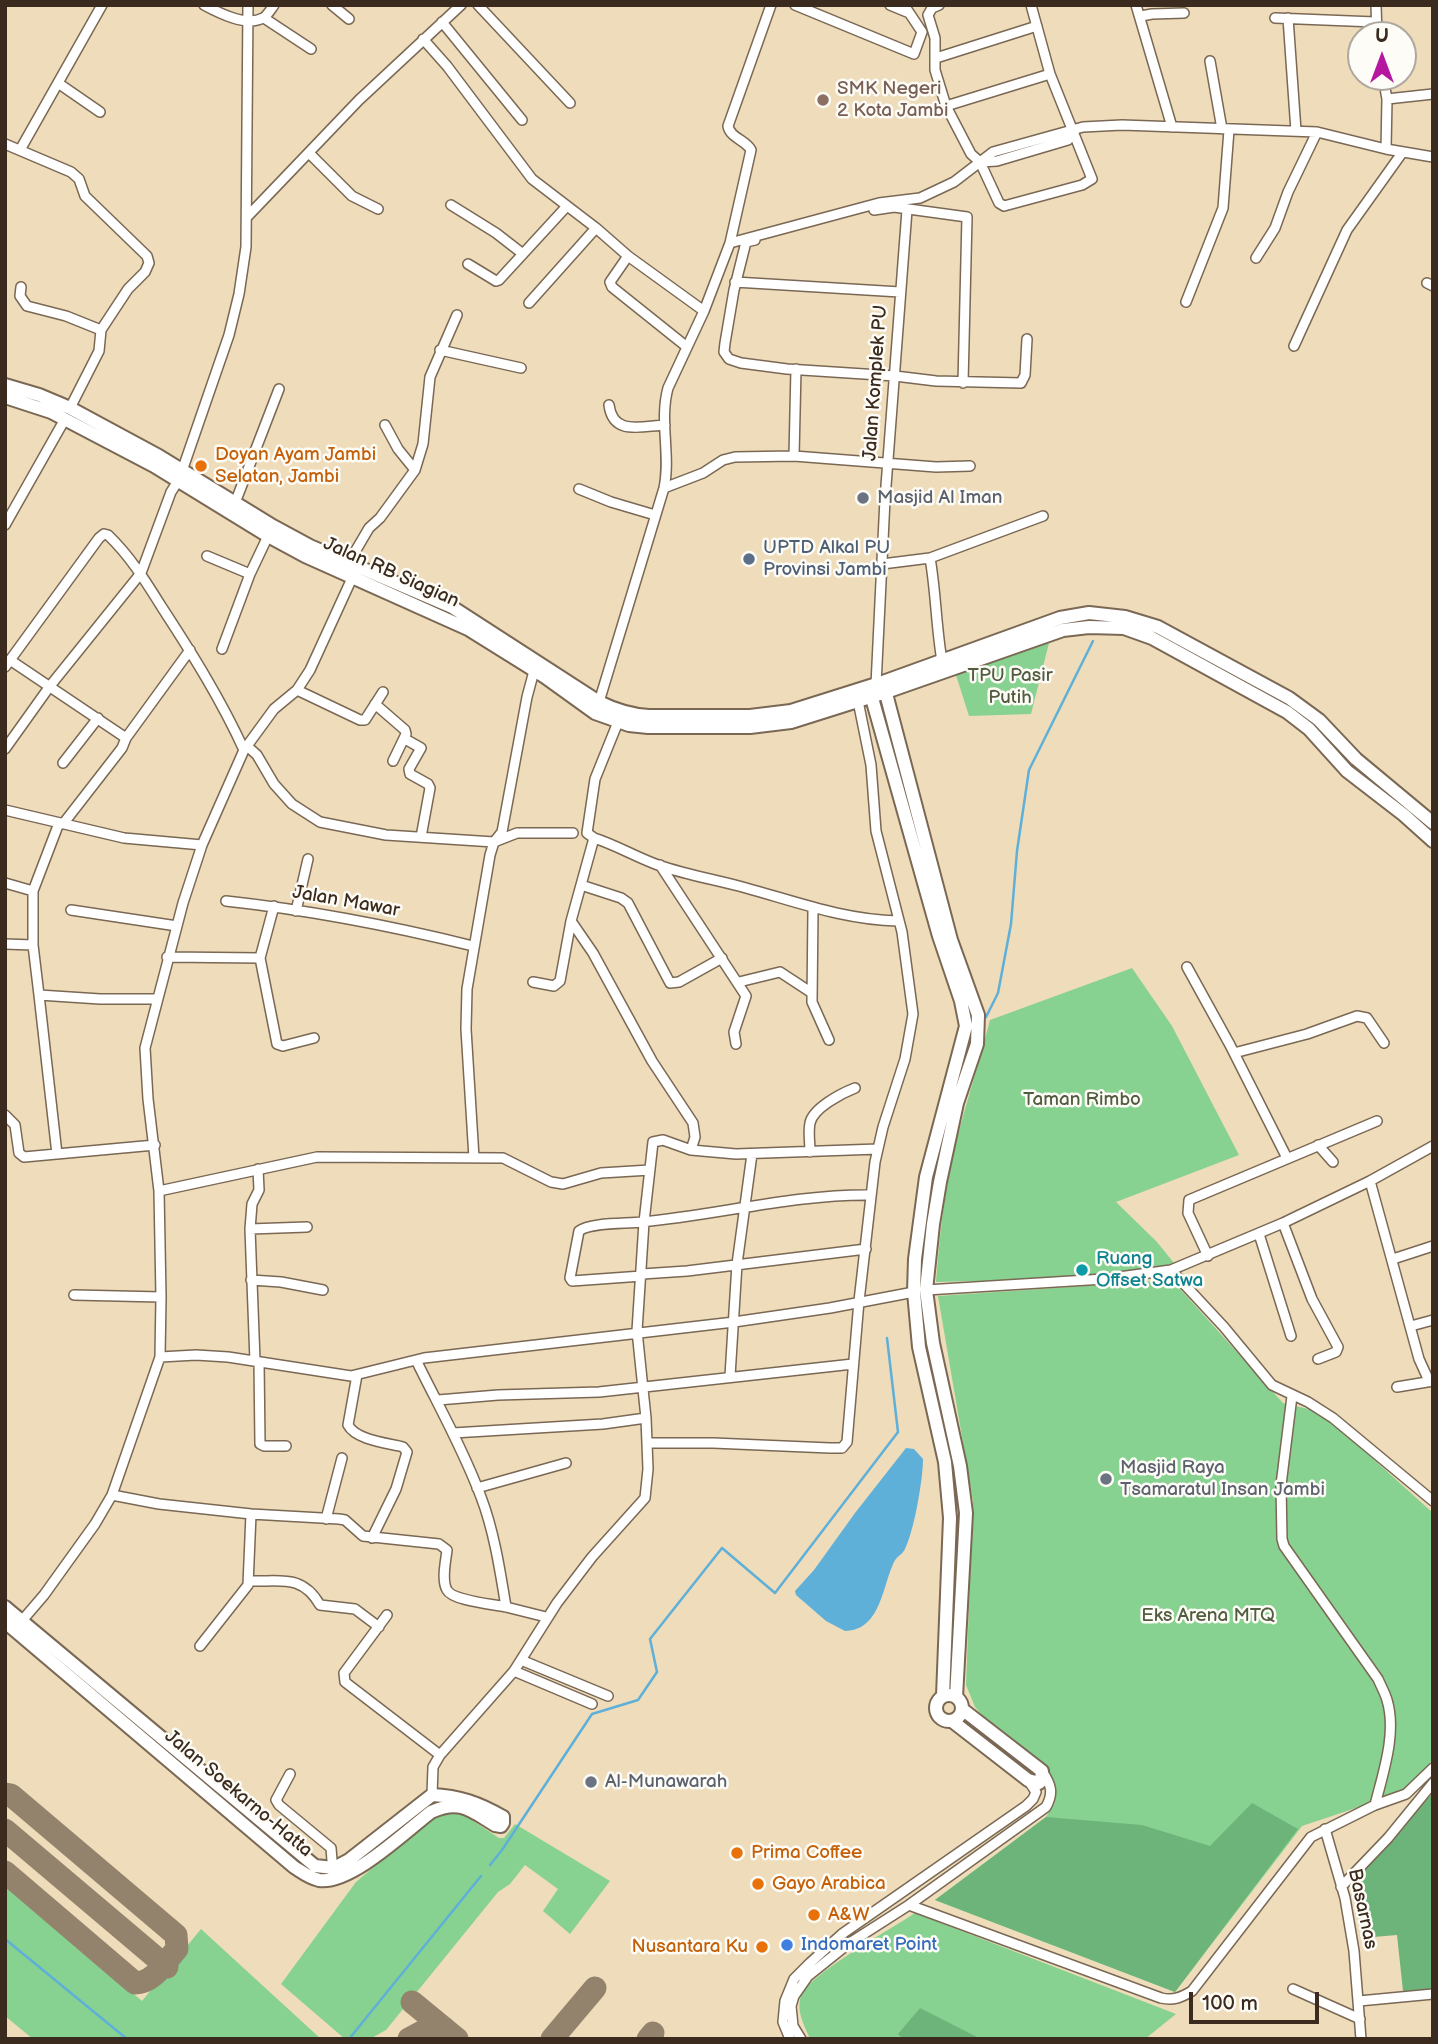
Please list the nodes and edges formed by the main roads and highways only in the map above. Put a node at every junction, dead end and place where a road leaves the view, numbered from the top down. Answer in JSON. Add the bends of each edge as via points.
{"nodes":[{"id":1,"x":5,"y":385,"type":"edge"},
{"id":2,"x":5,"y":397,"type":"edge"},
{"id":3,"x":67,"y":414,"type":"junction"},
{"id":4,"x":180,"y":476,"type":"junction"},
{"id":5,"x":1184,"y":648,"type":"junction"},
{"id":6,"x":877,"y":689,"type":"junction"},
{"id":7,"x":773,"y":720,"type":"junction"},
{"id":8,"x":1433,"y":822,"type":"edge"},
{"id":9,"x":1433,"y":841,"type":"edge"},
{"id":10,"x":926,"y":1177,"type":"junction"},
{"id":11,"x":940,"y":1182,"type":"junction"},
{"id":12,"x":920,"y":1291,"type":"junction"},
{"id":13,"x":5,"y":1607,"type":"edge"},
{"id":14,"x":13,"y":1624,"type":"edge"},
{"id":15,"x":954,"y":1701,"type":"junction"},
{"id":16,"x":951,"y":1721,"type":"junction"},
{"id":17,"x":403,"y":1826,"type":"junction"}],
"edges":[{"from":1,"to":3,"type":"highway","name":"Jalan RB Siagian","via":[[39,395]]},
{"from":2,"to":3,"type":"highway","name":"Jalan RB Siagian"},
{"from":3,"to":4,"type":"highway","name":"Jalan RB Siagian"},
{"from":4,"to":7,"type":"highway","name":"Jalan RB Siagian","via":[[310,546],[463,613],[598,702],[634,715]]},
{"from":4,"to":7,"type":"highway","name":"Jalan RB Siagian","via":[[305,556],[468,629],[595,713],[648,727]]},
{"from":5,"to":6,"type":"highway","via":[[1124,628],[1063,630]]},
{"from":5,"to":6,"type":"highway","via":[[1158,627],[1125,617],[1089,614],[1060,618]]},
{"from":5,"to":8,"type":"highway","via":[[1289,698]]},
{"from":5,"to":9,"type":"highway","via":[[1309,729],[1347,771]]},
{"from":6,"to":7,"type":"highway"},
{"from":6,"to":7,"type":"highway","via":[[858,701]]},
{"from":6,"to":10,"type":"highway","via":[[939,936],[965,1014],[964,1039]]},
{"from":6,"to":11,"type":"highway","via":[[951,940],[978,1015],[977,1044],[957,1102]]},
{"from":10,"to":11,"type":"highway"},
{"from":10,"to":12,"type":"highway","via":[[916,1246]]},
{"from":11,"to":12,"type":"highway"},
{"from":12,"to":15,"type":"highway","via":[[960,1466],[966,1513]]},
{"from":13,"to":14,"type":"highway","name":"Jalan Soekarno-Hatta"},
{"from":14,"to":17,"type":"highway","name":"Jalan Soekarno-Hatta","via":[[315,1866],[333,1874]]},
{"from":15,"to":16,"type":"highway","via":[[959,1717]]},
{"from":15,"to":16,"type":"highway","via":[[937,1703],[936,1711],[943,1720]]},
{"from":15,"to":16,"type":"highway","via":[[1042,1771],[1041,1781],[1028,1780]]},
{"from":17,"to":17,"type":"highway","name":"Jalan Soekarno-Hatta","via":[[432,1795],[478,1803],[503,1817],[499,1826],[470,1810],[449,1805]]}]}
